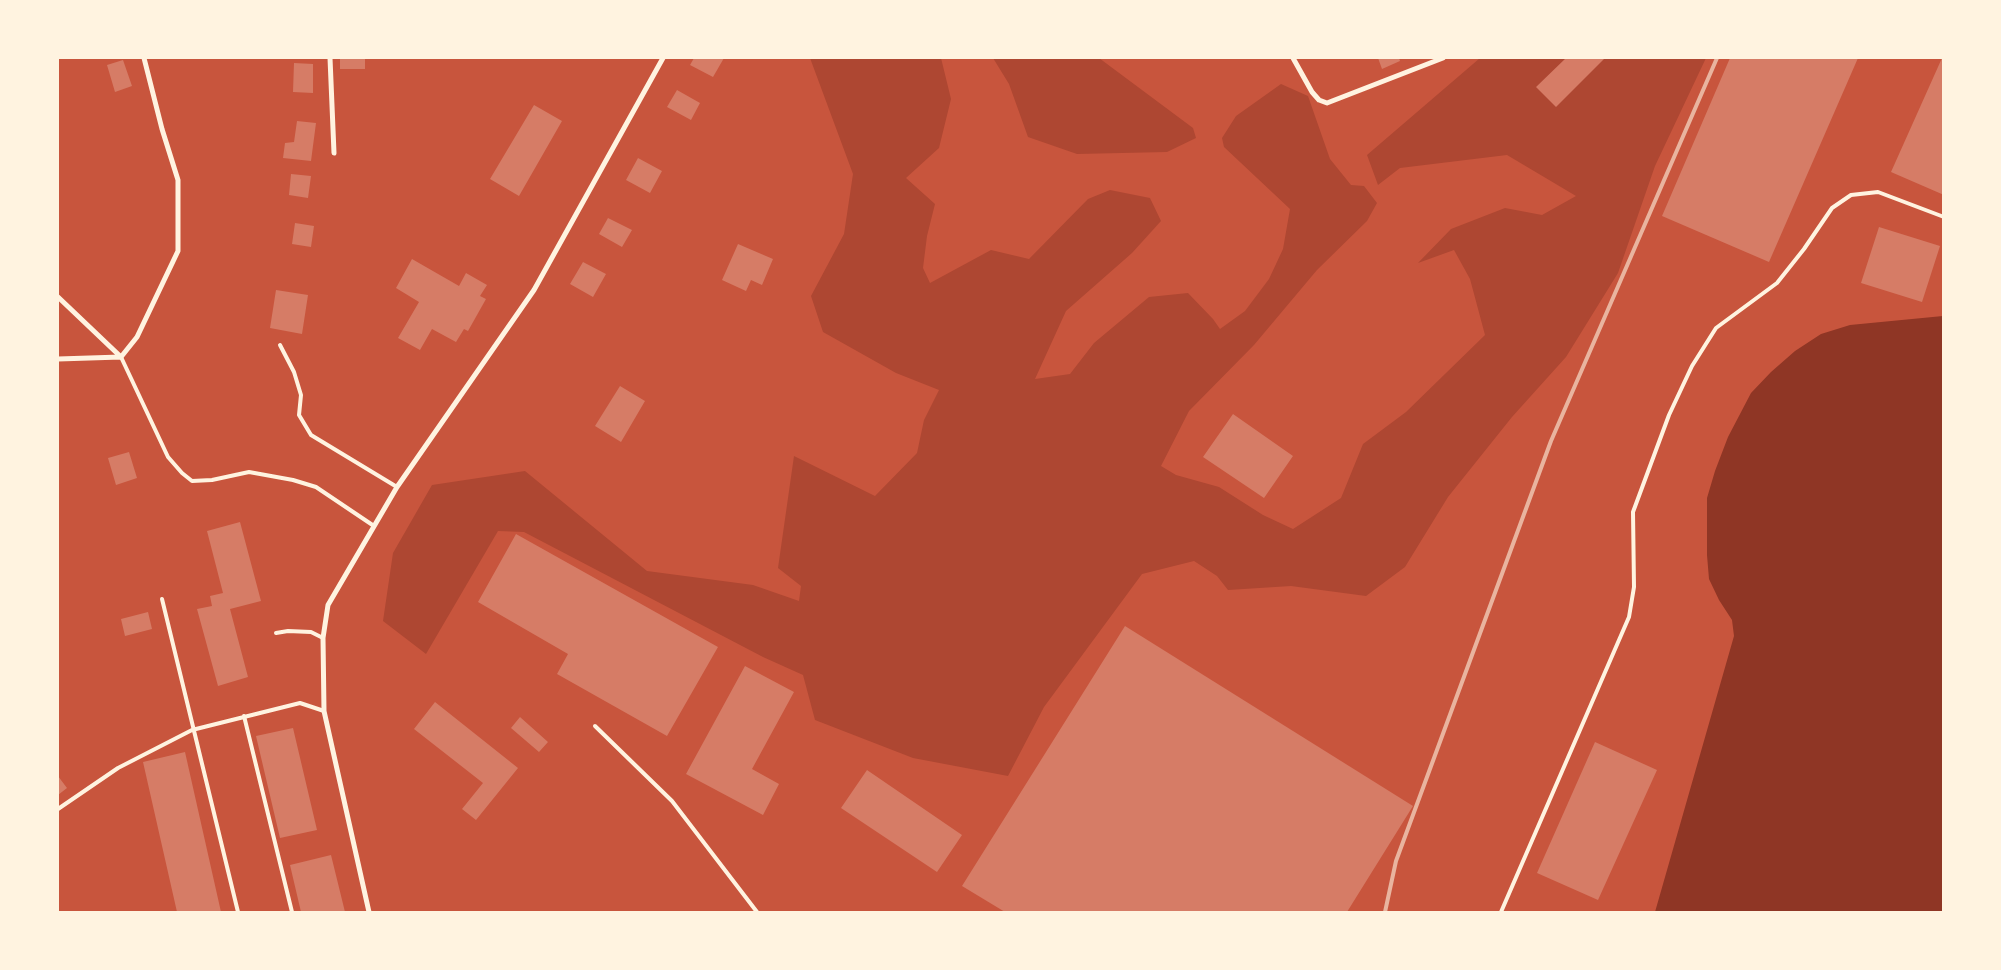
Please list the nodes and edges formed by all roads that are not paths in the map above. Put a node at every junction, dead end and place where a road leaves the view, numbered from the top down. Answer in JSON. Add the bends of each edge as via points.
{"nodes":[{"id":1,"x":144,"y":58,"type":"edge"},
{"id":2,"x":330,"y":58,"type":"edge"},
{"id":3,"x":663,"y":58,"type":"edge"},
{"id":4,"x":1293,"y":58,"type":"edge"},
{"id":5,"x":1443,"y":58,"type":"edge"},
{"id":6,"x":334,"y":153,"type":"dead end"},
{"id":7,"x":1944,"y":217,"type":"edge"},
{"id":8,"x":58,"y":297,"type":"edge"},
{"id":9,"x":280,"y":345,"type":"dead end"},
{"id":10,"x":121,"y":357,"type":"junction"},
{"id":11,"x":58,"y":359,"type":"edge"},
{"id":12,"x":397,"y":487,"type":"junction"},
{"id":13,"x":374,"y":526,"type":"junction"},
{"id":14,"x":162,"y":599,"type":"dead end"},
{"id":15,"x":276,"y":633,"type":"dead end"},
{"id":16,"x":324,"y":638,"type":"junction"},
{"id":17,"x":324,"y":711,"type":"junction"},
{"id":18,"x":244,"y":716,"type":"junction"},
{"id":19,"x":595,"y":726,"type":"dead end"},
{"id":20,"x":192,"y":730,"type":"junction"},
{"id":21,"x":58,"y":809,"type":"edge"},
{"id":22,"x":238,"y":912,"type":"edge"},
{"id":23,"x":292,"y":912,"type":"edge"},
{"id":24,"x":369,"y":912,"type":"edge"},
{"id":25,"x":757,"y":912,"type":"edge"},
{"id":26,"x":1501,"y":912,"type":"edge"}],
"edges":[{"from":1,"to":10,"type":"street","via":[[178,180],[178,251],[137,337]]},
{"from":2,"to":6,"type":"street"},
{"from":3,"to":12,"type":"street","via":[[534,290]]},
{"from":4,"to":5,"type":"street","via":[[1312,92],[1327,103]]},
{"from":7,"to":26,"type":"lane","via":[[1878,192],[1851,195],[1832,208],[1777,283],[1711,335],[1669,415],[1634,512],[1634,587],[1629,617]]},
{"from":8,"to":10,"type":"street"},
{"from":9,"to":12,"type":"lane","via":[[294,372],[301,396],[299,415],[311,435]]},
{"from":10,"to":11,"type":"street"},
{"from":10,"to":13,"type":"lane","via":[[168,457],[192,481],[249,472],[293,480],[316,487]]},
{"from":12,"to":13,"type":"street"},
{"from":13,"to":16,"type":"street","via":[[328,605]]},
{"from":14,"to":20,"type":"lane"},
{"from":15,"to":16,"type":"lane","via":[[311,632]]},
{"from":16,"to":17,"type":"street"},
{"from":17,"to":18,"type":"lane","via":[[300,703]]},
{"from":17,"to":24,"type":"street"},
{"from":18,"to":20,"type":"lane"},
{"from":18,"to":23,"type":"lane"},
{"from":19,"to":25,"type":"lane","via":[[672,801]]},
{"from":20,"to":21,"type":"lane","via":[[118,768]]},
{"from":20,"to":22,"type":"lane"}]}
